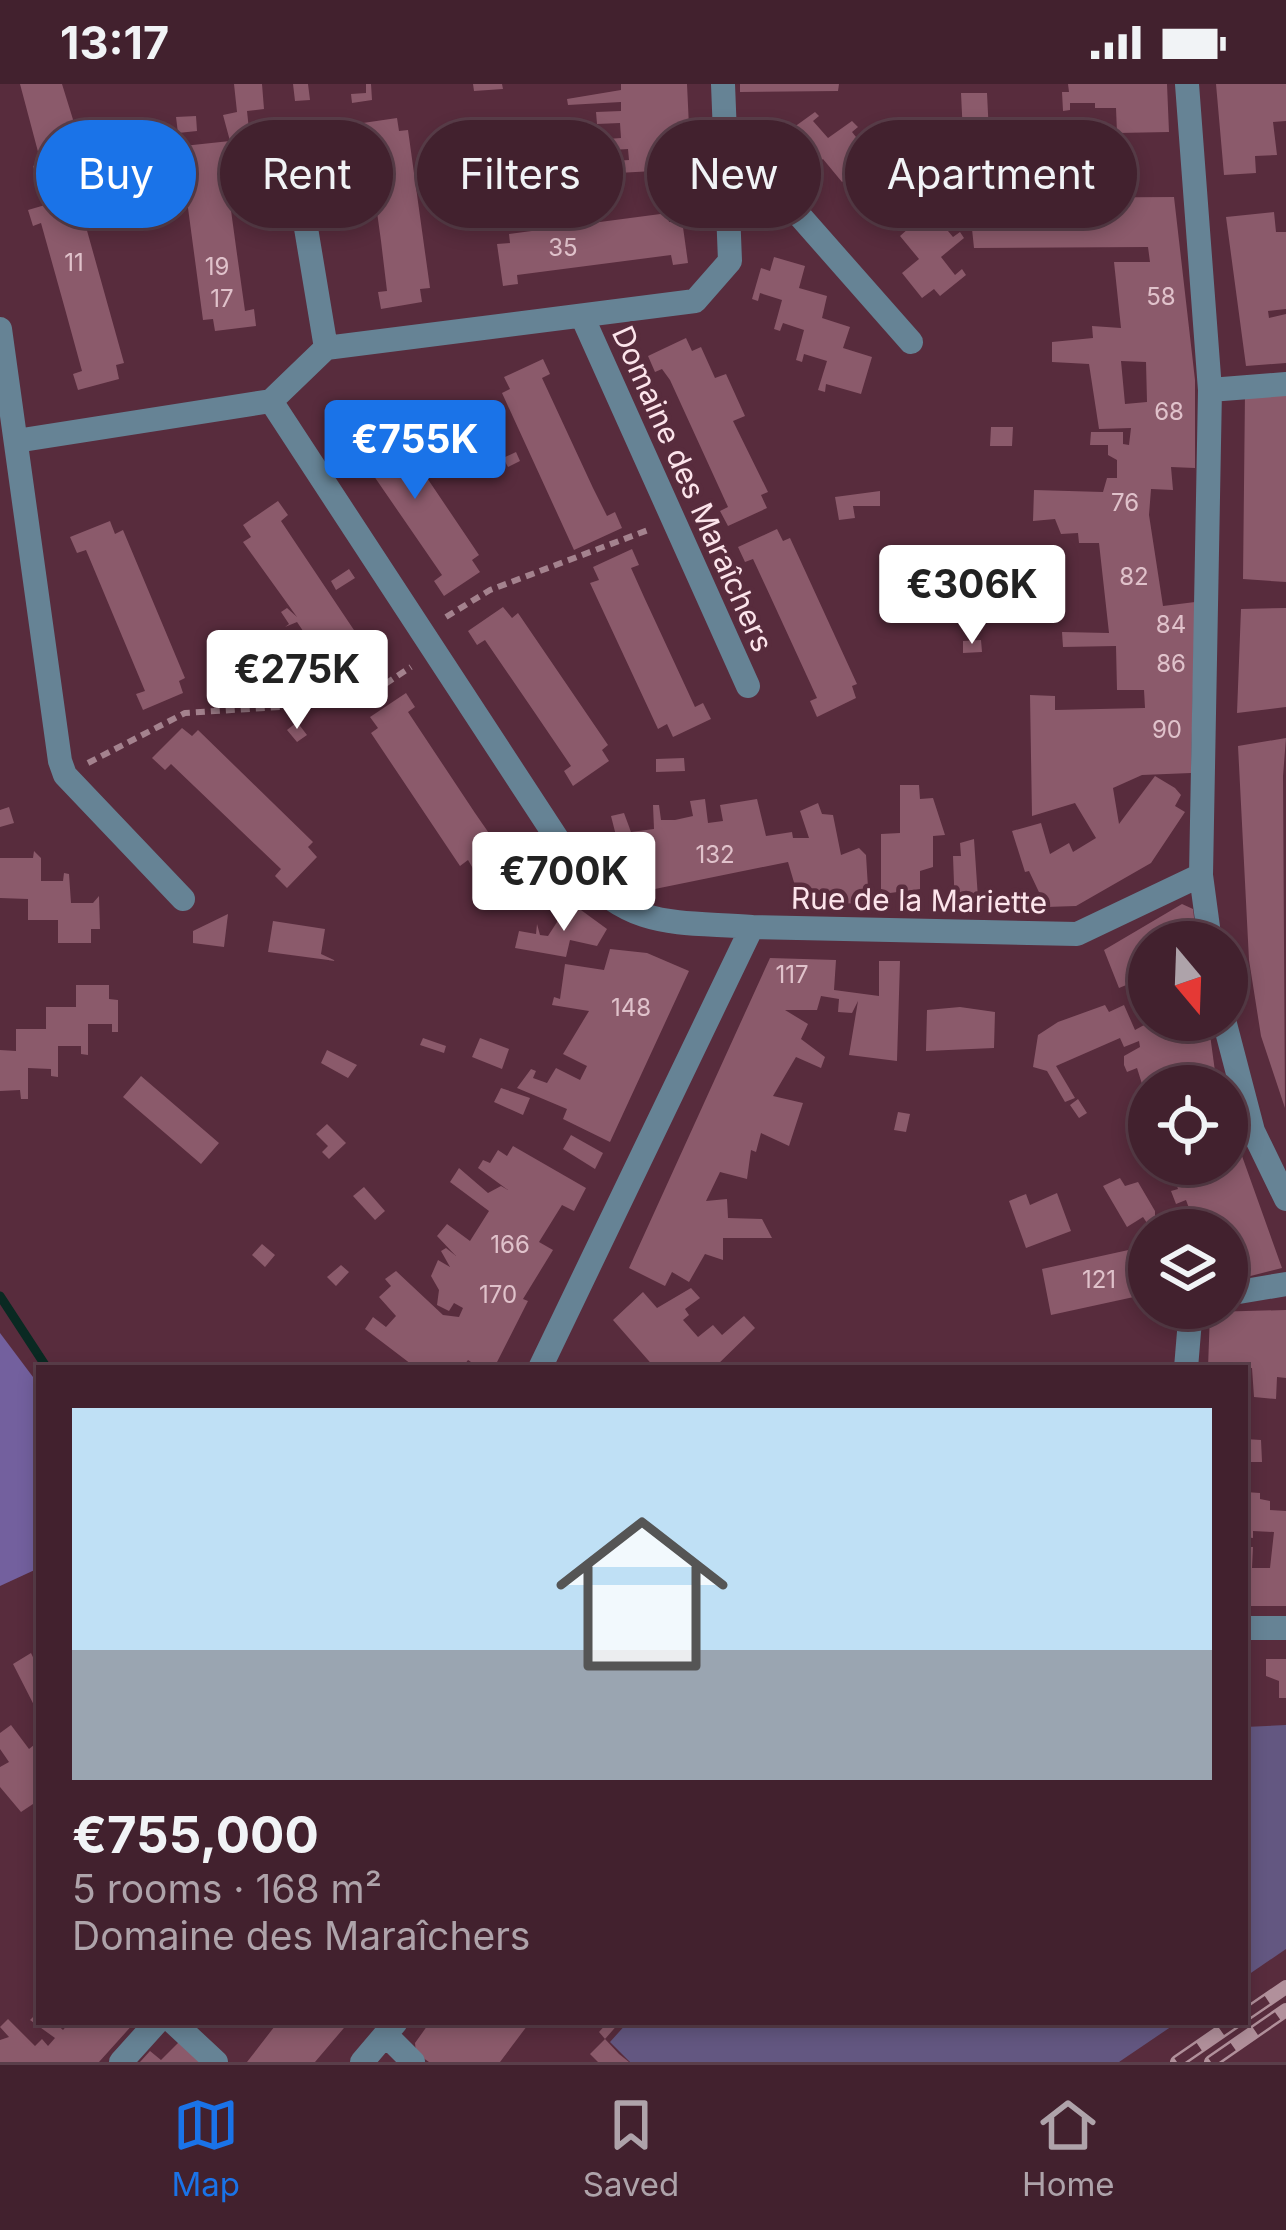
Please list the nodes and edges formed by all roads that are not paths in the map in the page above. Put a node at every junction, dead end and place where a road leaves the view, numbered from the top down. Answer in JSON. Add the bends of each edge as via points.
{"nodes":[{"id":1,"x":723,"y":84,"type":"edge"},
{"id":2,"x":1186,"y":84,"type":"edge"},
{"id":3,"x":724,"y":120,"type":"edge"},
{"id":4,"x":306,"y":228,"type":"edge"},
{"id":5,"x":728,"y":228,"type":"edge"},
{"id":6,"x":810,"y":228,"type":"edge"},
{"id":7,"x":582,"y":316,"type":"junction"},
{"id":8,"x":0,"y":328,"type":"edge"},
{"id":9,"x":911,"y":342,"type":"dead end"},
{"id":10,"x":326,"y":349,"type":"junction"},
{"id":11,"x":1286,"y":384,"type":"edge"},
{"id":12,"x":1210,"y":390,"type":"junction"},
{"id":13,"x":271,"y":401,"type":"junction"},
{"id":14,"x":16,"y":441,"type":"junction"},
{"id":15,"x":748,"y":686,"type":"dead end"},
{"id":16,"x":1201,"y":875,"type":"junction"},
{"id":17,"x":183,"y":898,"type":"dead end"},
{"id":18,"x":1207,"y":921,"type":"edge"},
{"id":19,"x":752,"y":927,"type":"junction"},
{"id":20,"x":1229,"y":1041,"type":"edge"},
{"id":21,"x":1286,"y":1199,"type":"edge"},
{"id":22,"x":1286,"y":1284,"type":"edge"},
{"id":23,"x":1248,"y":1290,"type":"edge"},
{"id":24,"x":1189,"y":1329,"type":"edge"},
{"id":25,"x":540,"y":1365,"type":"edge"},
{"id":26,"x":1186,"y":1365,"type":"edge"},
{"id":27,"x":1248,"y":1628,"type":"edge"},
{"id":28,"x":1286,"y":1628,"type":"edge"},
{"id":29,"x":154,"y":2025,"type":"edge"},
{"id":30,"x":176,"y":2025,"type":"edge"},
{"id":31,"x":391,"y":2028,"type":"edge"},
{"id":32,"x":121,"y":2062,"type":"edge"},
{"id":33,"x":216,"y":2062,"type":"edge"},
{"id":34,"x":362,"y":2062,"type":"edge"},
{"id":35,"x":413,"y":2062,"type":"edge"}],
"edges":[{"from":1,"to":3,"type":"street"},
{"from":2,"to":12,"type":"street"},
{"from":4,"to":10,"type":"street"},
{"from":5,"to":7,"type":"street","name":"Domaine des Maraîchers","via":[[730,261],[695,301]]},
{"from":6,"to":9,"type":"street"},
{"from":7,"to":10,"type":"street","name":"Domaine des Maraîchers"},
{"from":7,"to":15,"type":"street","name":"Domaine des Maraîchers"},
{"from":8,"to":14,"type":"street"},
{"from":10,"to":13,"type":"street"},
{"from":11,"to":12,"type":"street"},
{"from":12,"to":16,"type":"street"},
{"from":13,"to":14,"type":"street"},
{"from":13,"to":19,"type":"street","via":[[597,891],[637,916]]},
{"from":14,"to":17,"type":"street","via":[[65,775]]},
{"from":16,"to":18,"type":"street"},
{"from":16,"to":19,"type":"street","name":"Rue de la Mariette","via":[[1077,934]]},
{"from":19,"to":25,"type":"street","name":"Rue de la Mariette"},
{"from":20,"to":21,"type":"street","via":[[1253,1131]]},
{"from":22,"to":23,"type":"street"},
{"from":24,"to":26,"type":"street"},
{"from":27,"to":28,"type":"street"},
{"from":29,"to":32,"type":"street"},
{"from":30,"to":33,"type":"street"},
{"from":31,"to":34,"type":"street"},
{"from":31,"to":35,"type":"street"}]}
